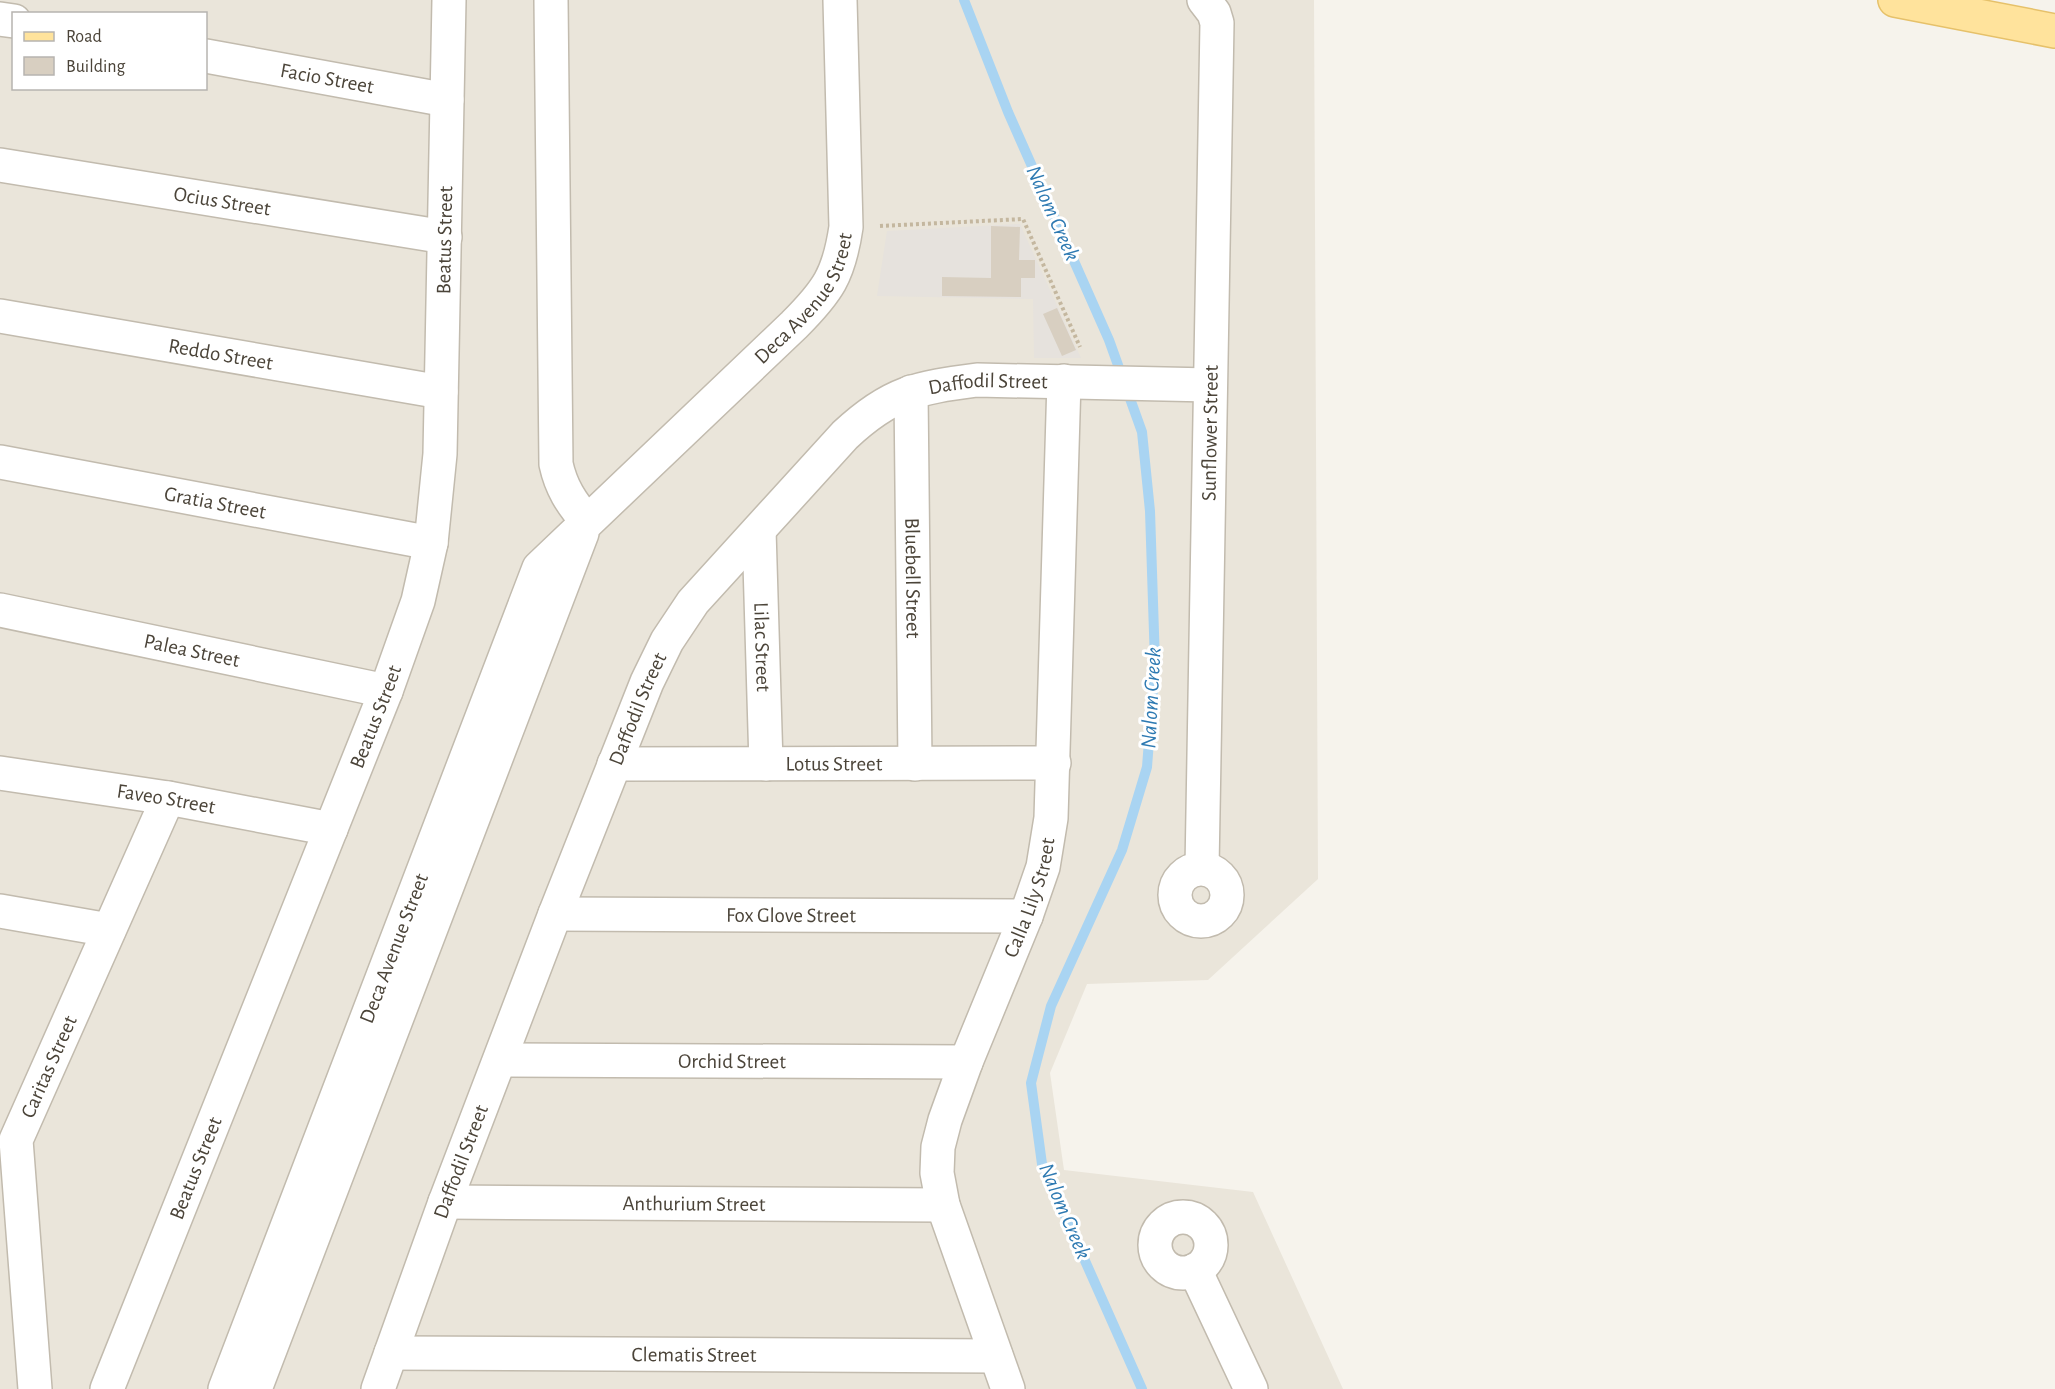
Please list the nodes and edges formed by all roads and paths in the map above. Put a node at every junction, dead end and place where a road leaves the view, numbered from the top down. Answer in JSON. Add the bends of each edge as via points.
{"nodes":[{"id":1,"x":450,"y":0,"type":"edge"},
{"id":2,"x":551,"y":0,"type":"edge"},
{"id":3,"x":840,"y":0,"type":"edge"},
{"id":4,"x":1204,"y":0,"type":"edge"},
{"id":5,"x":1895,"y":0,"type":"edge"},
{"id":6,"x":2055,"y":31,"type":"edge"},
{"id":7,"x":207,"y":56,"type":"edge"},
{"id":8,"x":447,"y":100,"type":"junction"},
{"id":9,"x":0,"y":165,"type":"edge"},
{"id":10,"x":846,"y":227,"type":"junction"},
{"id":11,"x":444,"y":237,"type":"junction"},
{"id":12,"x":0,"y":316,"type":"edge"},
{"id":13,"x":1088,"y":381,"type":"junction"},
{"id":14,"x":1210,"y":385,"type":"junction"},
{"id":15,"x":441,"y":392,"type":"junction"},
{"id":16,"x":911,"y":392,"type":"junction"},
{"id":17,"x":0,"y":462,"type":"edge"},
{"id":18,"x":587,"y":521,"type":"junction"},
{"id":19,"x":759,"y":530,"type":"junction"},
{"id":20,"x":431,"y":543,"type":"junction"},
{"id":21,"x":0,"y":610,"type":"edge"},
{"id":22,"x":386,"y":691,"type":"junction"},
{"id":23,"x":1054,"y":763,"type":"junction"},
{"id":24,"x":614,"y":764,"type":"junction"},
{"id":25,"x":765,"y":764,"type":"junction"},
{"id":26,"x":915,"y":764,"type":"junction"},
{"id":27,"x":0,"y":773,"type":"edge"},
{"id":28,"x":168,"y":798,"type":"junction"},
{"id":29,"x":331,"y":829,"type":"junction"},
{"id":30,"x":1202,"y":868,"type":"dead end"},
{"id":31,"x":0,"y":911,"type":"edge"},
{"id":32,"x":555,"y":914,"type":"junction"},
{"id":33,"x":1026,"y":916,"type":"junction"},
{"id":34,"x":109,"y":930,"type":"junction"},
{"id":35,"x":500,"y":1060,"type":"junction"},
{"id":36,"x":966,"y":1062,"type":"junction"},
{"id":37,"x":343,"y":1121,"type":"junction"},
{"id":38,"x":8,"y":1141,"type":"edge"},
{"id":39,"x":445,"y":1202,"type":"junction"},
{"id":40,"x":943,"y":1205,"type":"junction"},
{"id":41,"x":1195,"y":1270,"type":"dead end"},
{"id":42,"x":391,"y":1353,"type":"junction"},
{"id":43,"x":996,"y":1356,"type":"junction"},
{"id":44,"x":35,"y":1389,"type":"edge"},
{"id":45,"x":107,"y":1389,"type":"edge"},
{"id":46,"x":225,"y":1389,"type":"edge"},
{"id":47,"x":255,"y":1389,"type":"edge"},
{"id":48,"x":378,"y":1389,"type":"edge"},
{"id":49,"x":1008,"y":1389,"type":"edge"},
{"id":50,"x":1251,"y":1389,"type":"edge"}],
"edges":[{"from":1,"to":8,"type":"street","name":"Beatus Street"},
{"from":2,"to":18,"type":"street","via":[[556,464],[567,496]]},
{"from":3,"to":10,"type":"street","name":"Deca Avenue Street"},
{"from":4,"to":14,"type":"street","name":"Sunflower Street","via":[[1217,23]]},
{"from":5,"to":6,"type":"main road"},
{"from":7,"to":8,"type":"street","name":"Facio Street"},
{"from":8,"to":11,"type":"street","name":"Beatus Street"},
{"from":9,"to":11,"type":"street","name":"Ocius Street"},
{"from":10,"to":13,"type":"path","via":[[1023,219],[1084,357]]},
{"from":10,"to":18,"type":"street","name":"Deca Avenue Street","via":[[842,256],[831,283],[812,307]]},
{"from":11,"to":15,"type":"street","name":"Beatus Street"},
{"from":12,"to":15,"type":"street","name":"Reddo Street"},
{"from":13,"to":14,"type":"street","name":"Daffodil Street"},
{"from":13,"to":16,"type":"street","name":"Daffodil Street","via":[[977,380]]},
{"from":13,"to":23,"type":"street","name":"Calla Lily Street"},
{"from":14,"to":30,"type":"street","name":"Sunflower Street"},
{"from":15,"to":20,"type":"street","name":"Beatus Street","via":[[440,454]]},
{"from":16,"to":19,"type":"street","name":"Daffodil Street","via":[[864,418]]},
{"from":16,"to":26,"type":"street","name":"Bluebell Street"},
{"from":17,"to":20,"type":"street","name":"Gratia Street"},
{"from":18,"to":37,"type":"street","name":"Deca Avenue Street","via":[[449,844]]},
{"from":19,"to":24,"type":"street","name":"Daffodil Street","via":[[693,602],[667,641]]},
{"from":19,"to":25,"type":"street","name":"Lilac Street"},
{"from":20,"to":22,"type":"street","name":"Beatus Street","via":[[418,601]]},
{"from":21,"to":22,"type":"street","name":"Palea Street"},
{"from":22,"to":29,"type":"street","name":"Beatus Street"},
{"from":23,"to":26,"type":"street","name":"Lotus Street"},
{"from":23,"to":33,"type":"street","name":"Calla Lily Street","via":[[1043,867]]},
{"from":24,"to":25,"type":"street","name":"Lotus Street"},
{"from":24,"to":32,"type":"street","name":"Daffodil Street"},
{"from":25,"to":26,"type":"street","name":"Lotus Street"},
{"from":27,"to":28,"type":"street","name":"Faveo Street"},
{"from":28,"to":29,"type":"street","name":"Faveo Street"},
{"from":28,"to":34,"type":"street","name":"Caritas Street"},
{"from":29,"to":45,"type":"street","name":"Beatus Street"},
{"from":31,"to":34,"type":"street"},
{"from":32,"to":33,"type":"street","name":"Fox Glove Street"},
{"from":32,"to":35,"type":"street","name":"Daffodil Street"},
{"from":33,"to":36,"type":"street","name":"Calla Lily Street"},
{"from":34,"to":38,"type":"street","name":"Caritas Street"},
{"from":35,"to":36,"type":"street","name":"Orchid Street"},
{"from":35,"to":39,"type":"street","name":"Daffodil Street"},
{"from":36,"to":40,"type":"street","name":"Calla Lily Street","via":[[938,1147],[937,1173]]},
{"from":37,"to":46,"type":"street","name":"Deca Avenue Street"},
{"from":37,"to":47,"type":"street","name":"Deca Avenue Street"},
{"from":38,"to":44,"type":"street","name":"Caritas Street"},
{"from":39,"to":40,"type":"street","name":"Anthurium Street"},
{"from":39,"to":42,"type":"street","name":"Daffodil Street"},
{"from":40,"to":43,"type":"street","name":"Calla Lily Street"},
{"from":41,"to":50,"type":"street"},
{"from":42,"to":43,"type":"street","name":"Clematis Street"},
{"from":42,"to":48,"type":"street","name":"Daffodil Street"},
{"from":43,"to":49,"type":"street","name":"Calla Lily Street"}]}
